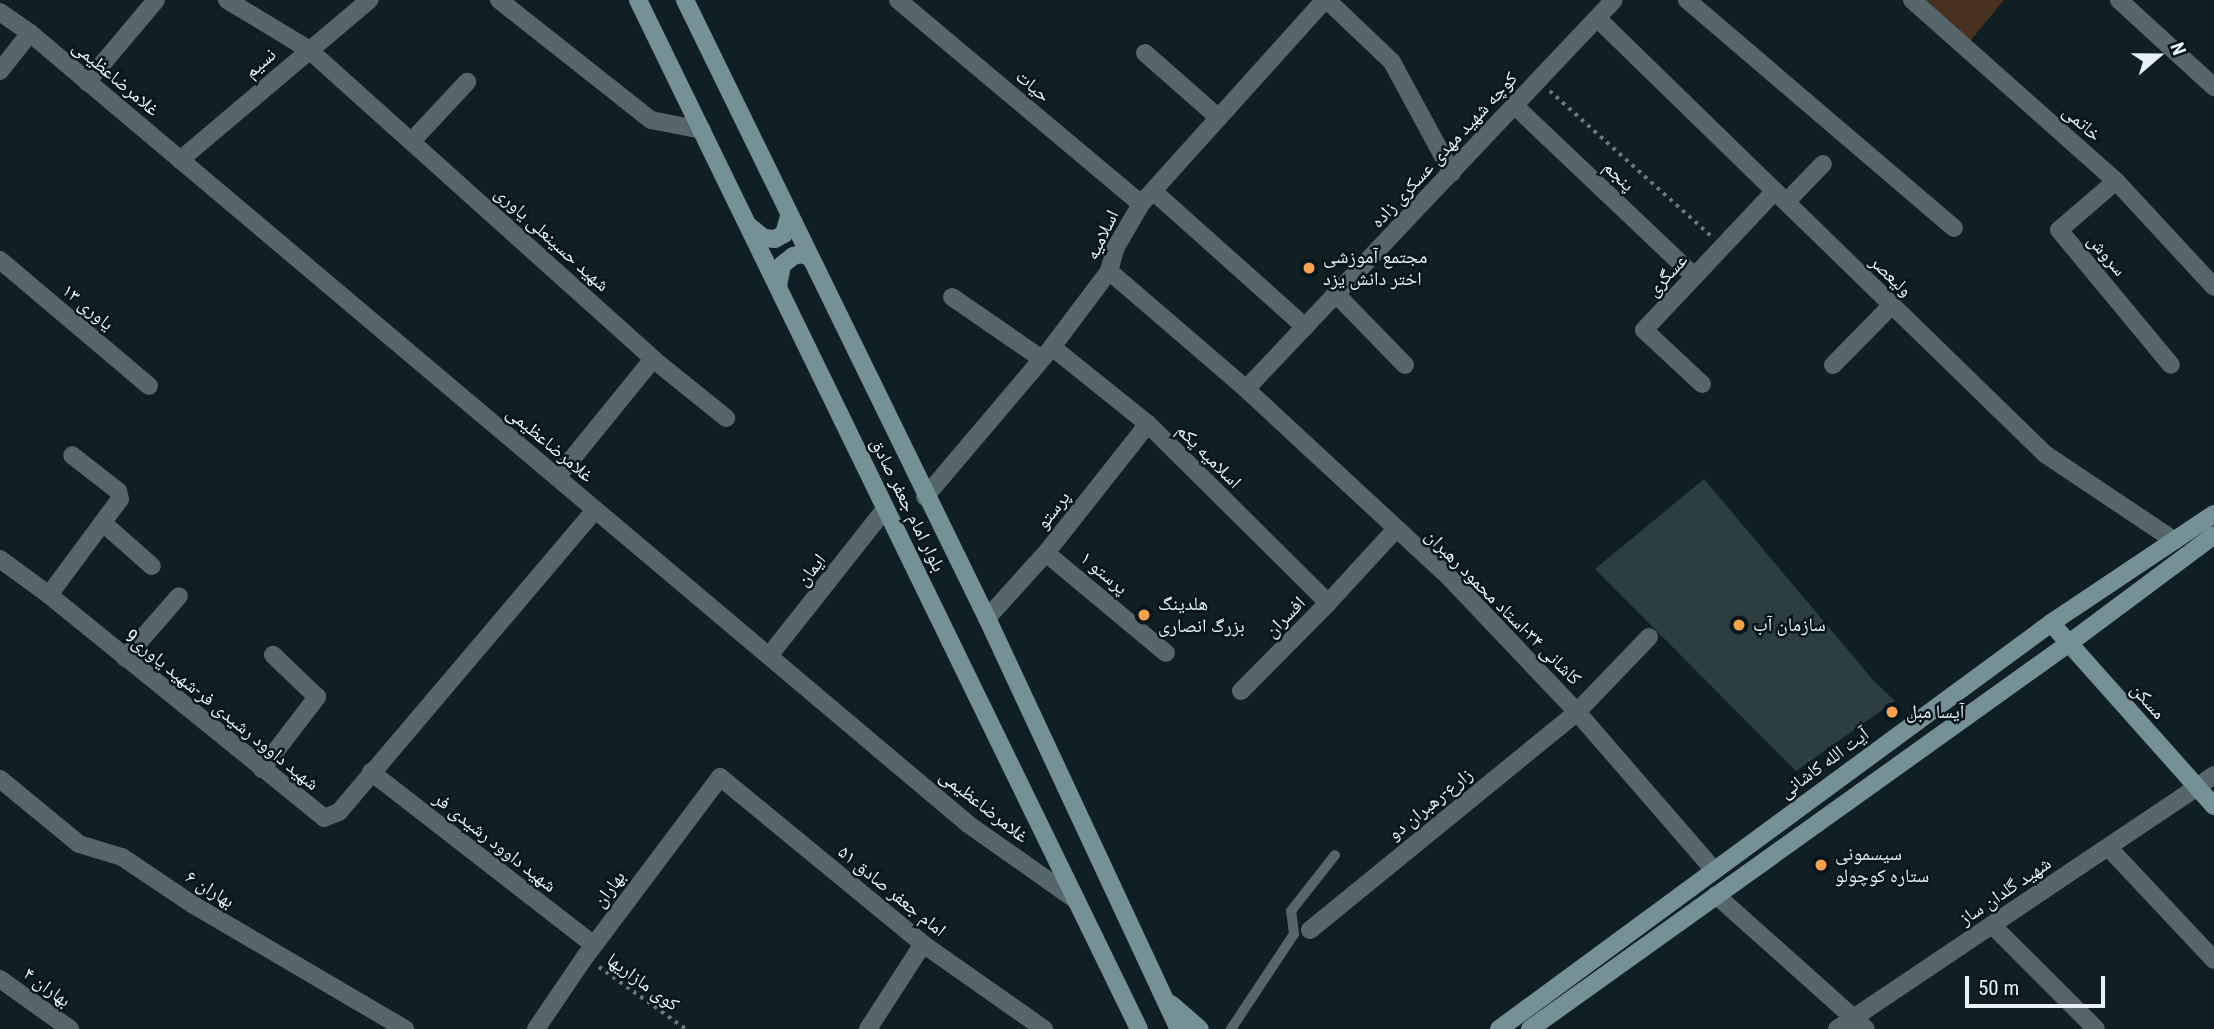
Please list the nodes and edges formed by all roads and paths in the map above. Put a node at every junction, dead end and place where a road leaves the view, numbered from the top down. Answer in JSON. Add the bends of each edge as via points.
{"nodes":[{"id":1,"x":156,"y":0,"type":"edge"},
{"id":2,"x":227,"y":0,"type":"edge"},
{"id":3,"x":369,"y":0,"type":"edge"},
{"id":4,"x":499,"y":0,"type":"edge"},
{"id":5,"x":638,"y":0,"type":"edge"},
{"id":6,"x":685,"y":0,"type":"edge"},
{"id":7,"x":898,"y":0,"type":"edge"},
{"id":8,"x":1326,"y":0,"type":"edge"},
{"id":9,"x":1614,"y":0,"type":"edge"},
{"id":10,"x":1687,"y":0,"type":"edge"},
{"id":11,"x":1912,"y":0,"type":"edge"},
{"id":12,"x":2119,"y":0,"type":"edge"},
{"id":13,"x":0,"y":12,"type":"edge"},
{"id":14,"x":1597,"y":18,"type":"junction"},
{"id":15,"x":30,"y":33,"type":"junction"},
{"id":16,"x":308,"y":49,"type":"junction"},
{"id":17,"x":1144,"y":53,"type":"dead end"},
{"id":18,"x":0,"y":71,"type":"edge"},
{"id":19,"x":1538,"y":81,"type":"junction"},
{"id":20,"x":87,"y":82,"type":"junction"},
{"id":21,"x":467,"y":82,"type":"dead end"},
{"id":22,"x":2214,"y":87,"type":"edge"},
{"id":23,"x":1515,"y":106,"type":"junction"},
{"id":24,"x":1219,"y":118,"type":"junction"},
{"id":25,"x":702,"y":130,"type":"junction"},
{"id":26,"x":412,"y":141,"type":"junction"},
{"id":27,"x":180,"y":160,"type":"junction"},
{"id":28,"x":1823,"y":163,"type":"dead end"},
{"id":29,"x":1452,"y":173,"type":"junction"},
{"id":30,"x":2116,"y":181,"type":"junction"},
{"id":31,"x":1147,"y":197,"type":"junction"},
{"id":32,"x":1780,"y":197,"type":"junction"},
{"id":33,"x":789,"y":216,"type":"junction"},
{"id":34,"x":749,"y":226,"type":"junction"},
{"id":35,"x":1954,"y":228,"type":"dead end"},
{"id":36,"x":1722,"y":247,"type":"junction"},
{"id":37,"x":809,"y":257,"type":"junction"},
{"id":38,"x":0,"y":260,"type":"edge"},
{"id":39,"x":1109,"y":271,"type":"junction"},
{"id":40,"x":1695,"y":276,"type":"junction"},
{"id":41,"x":778,"y":286,"type":"junction"},
{"id":42,"x":2214,"y":287,"type":"edge"},
{"id":43,"x":1336,"y":294,"type":"junction"},
{"id":44,"x":952,"y":297,"type":"dead end"},
{"id":45,"x":1892,"y":305,"type":"junction"},
{"id":46,"x":1305,"y":327,"type":"junction"},
{"id":47,"x":1047,"y":353,"type":"junction"},
{"id":48,"x":653,"y":359,"type":"junction"},
{"id":49,"x":1405,"y":365,"type":"dead end"},
{"id":50,"x":1833,"y":365,"type":"dead end"},
{"id":51,"x":2171,"y":365,"type":"dead end"},
{"id":52,"x":1702,"y":384,"type":"dead end"},
{"id":53,"x":149,"y":386,"type":"dead end"},
{"id":54,"x":1246,"y":389,"type":"junction"},
{"id":55,"x":726,"y":418,"type":"dead end"},
{"id":56,"x":1148,"y":424,"type":"junction"},
{"id":57,"x":72,"y":455,"type":"dead end"},
{"id":58,"x":557,"y":477,"type":"junction"},
{"id":59,"x":925,"y":497,"type":"junction"},
{"id":60,"x":886,"y":509,"type":"junction"},
{"id":61,"x":595,"y":510,"type":"junction"},
{"id":62,"x":2214,"y":514,"type":"edge"},
{"id":63,"x":103,"y":523,"type":"junction"},
{"id":64,"x":1396,"y":529,"type":"junction"},
{"id":65,"x":2214,"y":535,"type":"edge"},
{"id":66,"x":2175,"y":541,"type":"junction"},
{"id":67,"x":1046,"y":553,"type":"junction"},
{"id":68,"x":0,"y":559,"type":"edge"},
{"id":69,"x":152,"y":566,"type":"dead end"},
{"id":70,"x":49,"y":595,"type":"junction"},
{"id":71,"x":178,"y":596,"type":"dead end"},
{"id":72,"x":1328,"y":603,"type":"junction"},
{"id":73,"x":987,"y":618,"type":"junction"},
{"id":74,"x":2051,"y":623,"type":"junction"},
{"id":75,"x":1649,"y":637,"type":"dead end"},
{"id":76,"x":2068,"y":644,"type":"junction"},
{"id":77,"x":1166,"y":653,"type":"dead end"},
{"id":78,"x":273,"y":655,"type":"dead end"},
{"id":79,"x":769,"y":656,"type":"junction"},
{"id":80,"x":125,"y":658,"type":"junction"},
{"id":81,"x":1241,"y":691,"type":"dead end"},
{"id":82,"x":1577,"y":712,"type":"junction"},
{"id":83,"x":261,"y":769,"type":"junction"},
{"id":84,"x":371,"y":772,"type":"junction"},
{"id":85,"x":2214,"y":775,"type":"edge"},
{"id":86,"x":720,"y":777,"type":"joint"},
{"id":87,"x":0,"y":779,"type":"edge"},
{"id":88,"x":2197,"y":787,"type":"junction"},
{"id":89,"x":2214,"y":806,"type":"edge"},
{"id":90,"x":2108,"y":847,"type":"junction"},
{"id":91,"x":1335,"y":855,"type":"dead end"},
{"id":92,"x":1714,"y":870,"type":"junction"},
{"id":93,"x":1716,"y":895,"type":"junction"},
{"id":94,"x":1077,"y":901,"type":"junction"},
{"id":95,"x":1992,"y":925,"type":"junction"},
{"id":96,"x":1310,"y":930,"type":"dead end"},
{"id":97,"x":923,"y":944,"type":"junction"},
{"id":98,"x":589,"y":951,"type":"junction"},
{"id":99,"x":2214,"y":960,"type":"edge"},
{"id":100,"x":0,"y":979,"type":"edge"},
{"id":101,"x":1164,"y":997,"type":"junction"},
{"id":102,"x":1860,"y":1023,"type":"edge"},
{"id":103,"x":67,"y":1028,"type":"edge"},
{"id":104,"x":405,"y":1029,"type":"edge"},
{"id":105,"x":536,"y":1029,"type":"edge"},
{"id":106,"x":685,"y":1029,"type":"edge"},
{"id":107,"x":868,"y":1029,"type":"edge"},
{"id":108,"x":1044,"y":1029,"type":"edge"},
{"id":109,"x":1139,"y":1029,"type":"edge"},
{"id":110,"x":1179,"y":1029,"type":"edge"},
{"id":111,"x":1200,"y":1029,"type":"edge"},
{"id":112,"x":1231,"y":1029,"type":"edge"},
{"id":113,"x":1499,"y":1029,"type":"edge"},
{"id":114,"x":1530,"y":1029,"type":"edge"},
{"id":115,"x":1837,"y":1029,"type":"edge"},
{"id":116,"x":2096,"y":1029,"type":"edge"}],
"edges":[{"from":1,"to":20,"type":"street"},
{"from":2,"to":16,"type":"street","name":"شهید حسینعلی یاوری"},
{"from":3,"to":16,"type":"street","name":"نسیم"},
{"from":4,"to":25,"type":"street","via":[[651,120]]},
{"from":5,"to":25,"type":"main road","name":"بلوار امام جعفر صادق"},
{"from":6,"to":33,"type":"main road","name":"بلوار امام جعفر صادق"},
{"from":7,"to":31,"type":"street","name":"حیات"},
{"from":8,"to":24,"type":"street","name":"اسلامیه"},
{"from":8,"to":29,"type":"street","via":[[1392,62]]},
{"from":9,"to":14,"type":"street","name":"کوچه شهید مهدی عسکری زاده"},
{"from":10,"to":35,"type":"street"},
{"from":11,"to":30,"type":"street","name":"خاتمی"},
{"from":12,"to":22,"type":"street"},
{"from":13,"to":15,"type":"street","name":"غلامرضاعظیمی"},
{"from":14,"to":19,"type":"street","name":"کوچه شهید مهدی عسکری زاده"},
{"from":14,"to":32,"type":"street","name":"ولیعصر"},
{"from":15,"to":18,"type":"street"},
{"from":15,"to":20,"type":"street","name":"غلامرضاعظیمی"},
{"from":16,"to":26,"type":"street","name":"شهید حسینعلی یاوری"},
{"from":16,"to":27,"type":"street","name":"نسیم"},
{"from":17,"to":24,"type":"street"},
{"from":19,"to":23,"type":"street","name":"کوچه شهید مهدی عسکری زاده"},
{"from":19,"to":36,"type":"path"},
{"from":20,"to":27,"type":"street","name":"غلامرضاعظیمی"},
{"from":21,"to":26,"type":"street"},
{"from":23,"to":29,"type":"street","name":"کوچه شهید مهدی عسکری زاده"},
{"from":23,"to":40,"type":"street","name":"پنجم"},
{"from":24,"to":31,"type":"street","name":"اسلامیه"},
{"from":25,"to":34,"type":"main road","name":"بلوار امام جعفر صادق"},
{"from":26,"to":48,"type":"street","name":"شهید حسینعلی یاوری"},
{"from":27,"to":58,"type":"street","name":"غلامرضاعظیمی"},
{"from":28,"to":32,"type":"street","name":"عسگری"},
{"from":29,"to":43,"type":"street","name":"کوچه شهید مهدی عسکری زاده"},
{"from":30,"to":42,"type":"street","name":"خاتمی"},
{"from":30,"to":51,"type":"street","name":"سروش","via":[[2059,230]]},
{"from":31,"to":39,"type":"street","name":"اسلامیه","via":[[1116,247]]},
{"from":31,"to":46,"type":"street","name":"حیات"},
{"from":32,"to":36,"type":"street","name":"عسگری"},
{"from":32,"to":45,"type":"street","name":"ولیعصر"},
{"from":33,"to":34,"type":"main road","via":[[784,234],[775,239],[764,238]]},
{"from":33,"to":37,"type":"main road","name":"بلوار امام جعفر صادق"},
{"from":34,"to":41,"type":"main road","name":"بلوار امام جعفر صادق"},
{"from":36,"to":40,"type":"street","name":"عسگری"},
{"from":37,"to":41,"type":"main road","via":[[802,254],[782,265]]},
{"from":37,"to":59,"type":"main road","name":"بلوار امام جعفر صادق"},
{"from":38,"to":53,"type":"street","name":"یاوری ۱۳"},
{"from":39,"to":47,"type":"street","name":"اسلامیه"},
{"from":39,"to":54,"type":"street","name":"کاشانی ۳۴-استاد محمود رهبران"},
{"from":40,"to":52,"type":"street","name":"عسگری","via":[[1644,330]]},
{"from":41,"to":60,"type":"main road","name":"بلوار امام جعفر صادق"},
{"from":43,"to":46,"type":"street","name":"کوچه شهید مهدی عسکری زاده"},
{"from":43,"to":49,"type":"street"},
{"from":44,"to":47,"type":"street","name":"اسلامیه یکم"},
{"from":45,"to":50,"type":"street"},
{"from":45,"to":66,"type":"street","name":"ولیعصر","via":[[2045,454]]},
{"from":46,"to":54,"type":"street","name":"کوچه شهید مهدی عسکری زاده"},
{"from":47,"to":56,"type":"street","name":"اسلامیه یکم"},
{"from":47,"to":59,"type":"street","name":"اسلامیه"},
{"from":48,"to":55,"type":"street","name":"شهید حسینعلی یاوری"},
{"from":48,"to":58,"type":"street"},
{"from":54,"to":64,"type":"street","name":"کاشانی ۳۴-استاد محمود رهبران"},
{"from":56,"to":67,"type":"street","name":"پرستو"},
{"from":56,"to":72,"type":"street","name":"اسلامیه یکم"},
{"from":57,"to":63,"type":"street","via":[[120,495]]},
{"from":58,"to":61,"type":"street","name":"غلامرضاعظیمی"},
{"from":59,"to":73,"type":"main road","name":"بلوار امام جعفر صادق"},
{"from":60,"to":79,"type":"street","name":"ایمان"},
{"from":60,"to":94,"type":"main road","name":"بلوار امام جعفر صادق"},
{"from":61,"to":79,"type":"street","name":"غلامرضاعظیمی"},
{"from":61,"to":84,"type":"street","name":"شهید داوود رشیدی فر-شهید یاوری9"},
{"from":62,"to":66,"type":"main road","name":"آیت الله کاشانی"},
{"from":63,"to":69,"type":"street"},
{"from":63,"to":70,"type":"street"},
{"from":64,"to":72,"type":"street","name":"افسران"},
{"from":64,"to":82,"type":"street","name":"کاشانی ۳۴-استاد محمود رهبران","via":[[1448,576]]},
{"from":65,"to":76,"type":"main road"},
{"from":66,"to":74,"type":"main road","name":"آیت الله کاشانی"},
{"from":67,"to":73,"type":"street","name":"پرستو"},
{"from":67,"to":77,"type":"street","name":"پرستو ۱"},
{"from":68,"to":70,"type":"street","name":"شهید داوود رشیدی فر-شهید یاوری9"},
{"from":70,"to":80,"type":"street","name":"شهید داوود رشیدی فر-شهید یاوری9"},
{"from":71,"to":80,"type":"street"},
{"from":72,"to":81,"type":"street","name":"افسران"},
{"from":73,"to":101,"type":"main road","name":"بلوار امام جعفر صادق"},
{"from":74,"to":76,"type":"main road","name":"مسکن"},
{"from":74,"to":92,"type":"main road","name":"آیت الله کاشانی"},
{"from":75,"to":82,"type":"street","name":"زارع-رهبران دو"},
{"from":76,"to":88,"type":"main road","name":"مسکن"},
{"from":76,"to":93,"type":"main road"},
{"from":78,"to":83,"type":"street","via":[[317,697]]},
{"from":79,"to":94,"type":"street","name":"غلامرضاعظیمی","via":[[968,824]]},
{"from":80,"to":83,"type":"street","name":"شهید داوود رشیدی فر-شهید یاوری9"},
{"from":82,"to":92,"type":"street","name":"کاشانی ۳۴-استاد محمود رهبران"},
{"from":82,"to":96,"type":"street","name":"زارع-رهبران دو"},
{"from":83,"to":84,"type":"street","name":"شهید داوود رشیدی فر-شهید یاوری9","via":[[324,818],[339,812]]},
{"from":84,"to":98,"type":"street","name":"شهید داوود رشیدی فر"},
{"from":85,"to":88,"type":"street","name":"شهید گلدان ساز"},
{"from":86,"to":97,"type":"street","name":"امام جعفر صادق ۵۱"},
{"from":86,"to":98,"type":"street","name":"بهاران"},
{"from":87,"to":104,"type":"street","name":"بهاران ۶","via":[[79,844],[122,857],[192,904]]},
{"from":88,"to":89,"type":"main road","name":"مسکن"},
{"from":88,"to":90,"type":"street","name":"شهید گلدان ساز"},
{"from":90,"to":95,"type":"street","name":"شهید گلدان ساز"},
{"from":90,"to":99,"type":"street"},
{"from":91,"to":112,"type":"lane","via":[[1291,911],[1294,934]]},
{"from":92,"to":113,"type":"main road","name":"آیت الله کاشانی"},
{"from":93,"to":102,"type":"street"},
{"from":93,"to":114,"type":"main road"},
{"from":94,"to":109,"type":"main road","name":"بلوار امام جعفر صادق"},
{"from":95,"to":102,"type":"street","name":"شهید گلدان ساز"},
{"from":95,"to":116,"type":"street"},
{"from":97,"to":107,"type":"street"},
{"from":97,"to":108,"type":"street","name":"امام جعفر صادق ۵۱"},
{"from":98,"to":105,"type":"street","name":"بهاران"},
{"from":98,"to":106,"type":"path","name":"کوی مازاریها"},
{"from":100,"to":103,"type":"street","name":"بهاران ۴"},
{"from":101,"to":110,"type":"main road","name":"بلوار امام جعفر صادق"},
{"from":101,"to":111,"type":"main road"},
{"from":102,"to":115,"type":"street","name":"شهید گلدان ساز"}]}
